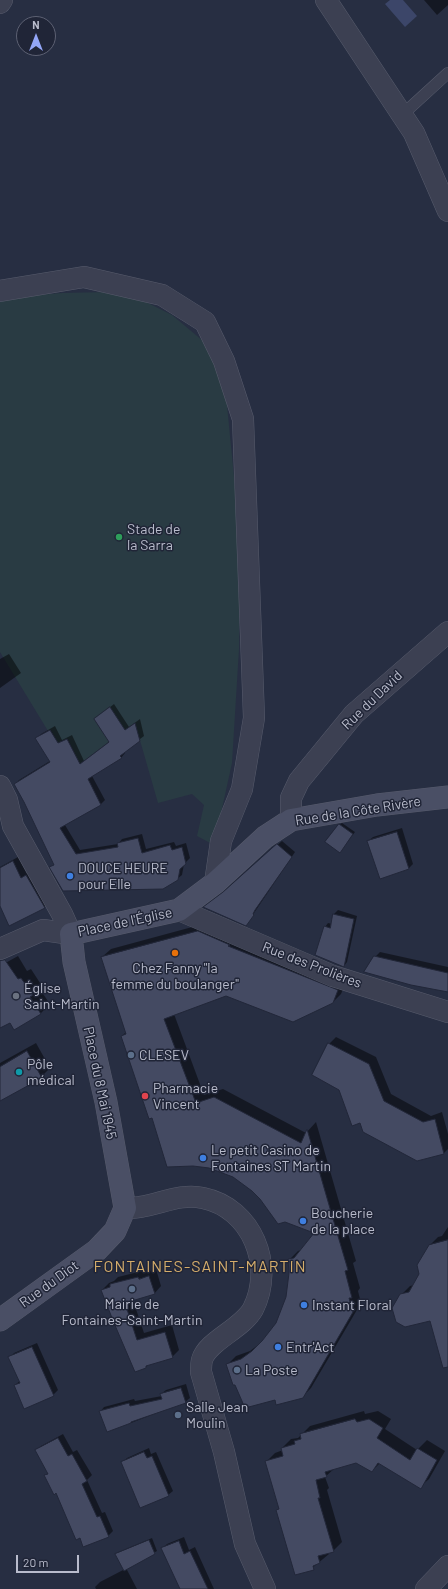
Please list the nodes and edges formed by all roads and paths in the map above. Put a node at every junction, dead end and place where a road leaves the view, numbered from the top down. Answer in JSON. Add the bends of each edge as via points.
{"nodes":[{"id":1,"x":2,"y":0,"type":"edge"},
{"id":2,"x":326,"y":0,"type":"edge"},
{"id":3,"x":0,"y":3,"type":"edge"},
{"id":4,"x":448,"y":73,"type":"edge"},
{"id":5,"x":402,"y":115,"type":"junction"},
{"id":6,"x":448,"y":211,"type":"edge"},
{"id":7,"x":0,"y":291,"type":"edge"},
{"id":8,"x":448,"y":632,"type":"edge"},
{"id":9,"x":0,"y":786,"type":"edge"},
{"id":10,"x":448,"y":797,"type":"edge"},
{"id":11,"x":291,"y":820,"type":"junction"},
{"id":12,"x":215,"y":883,"type":"junction"},
{"id":13,"x":179,"y":910,"type":"junction"},
{"id":14,"x":71,"y":934,"type":"junction"},
{"id":15,"x":0,"y":949,"type":"edge"},
{"id":16,"x":448,"y":1013,"type":"edge"},
{"id":17,"x":125,"y":1208,"type":"junction"},
{"id":18,"x":0,"y":1320,"type":"edge"},
{"id":19,"x":448,"y":1566,"type":"edge"},
{"id":20,"x":265,"y":1589,"type":"edge"},
{"id":21,"x":426,"y":1589,"type":"edge"}],
"edges":[{"from":1,"to":3,"type":"street"},
{"from":2,"to":5,"type":"street"},
{"from":4,"to":5,"type":"lane"},
{"from":5,"to":6,"type":"street","via":[[414,133]]},
{"from":7,"to":12,"type":"street","via":[[84,277],[162,295],[205,322],[224,361],[243,419],[254,718],[242,789],[221,841]]},
{"from":8,"to":11,"type":"street","name":"Rue du David","via":[[354,714],[300,781],[291,798]]},
{"from":9,"to":14,"type":"street","via":[[7,800],[13,826]]},
{"from":10,"to":11,"type":"street","name":"Rue de la Côte Rivère","via":[[377,805]]},
{"from":11,"to":12,"type":"street","name":"Rue de la Côte Rivère","via":[[265,837]]},
{"from":12,"to":13,"type":"street","name":"Rue de la Côte Rivère"},
{"from":13,"to":14,"type":"street","name":"Place de l'Église"},
{"from":13,"to":16,"type":"street","name":"Rue des Prolières","via":[[333,976]]},
{"from":14,"to":15,"type":"street","via":[[43,930]]},
{"from":14,"to":17,"type":"street","name":"Place du 8 Mai 1945","via":[[74,962],[106,1102]]},
{"from":17,"to":18,"type":"street","name":"Rue du Diot","via":[[115,1231],[97,1250]]},
{"from":17,"to":20,"type":"street","via":[[140,1207],[177,1197],[202,1198],[221,1204],[239,1218],[259,1251],[262,1270],[260,1289],[252,1310],[234,1330],[211,1346],[202,1359],[201,1372],[224,1452],[245,1544]]},
{"from":19,"to":21,"type":"street"}]}
